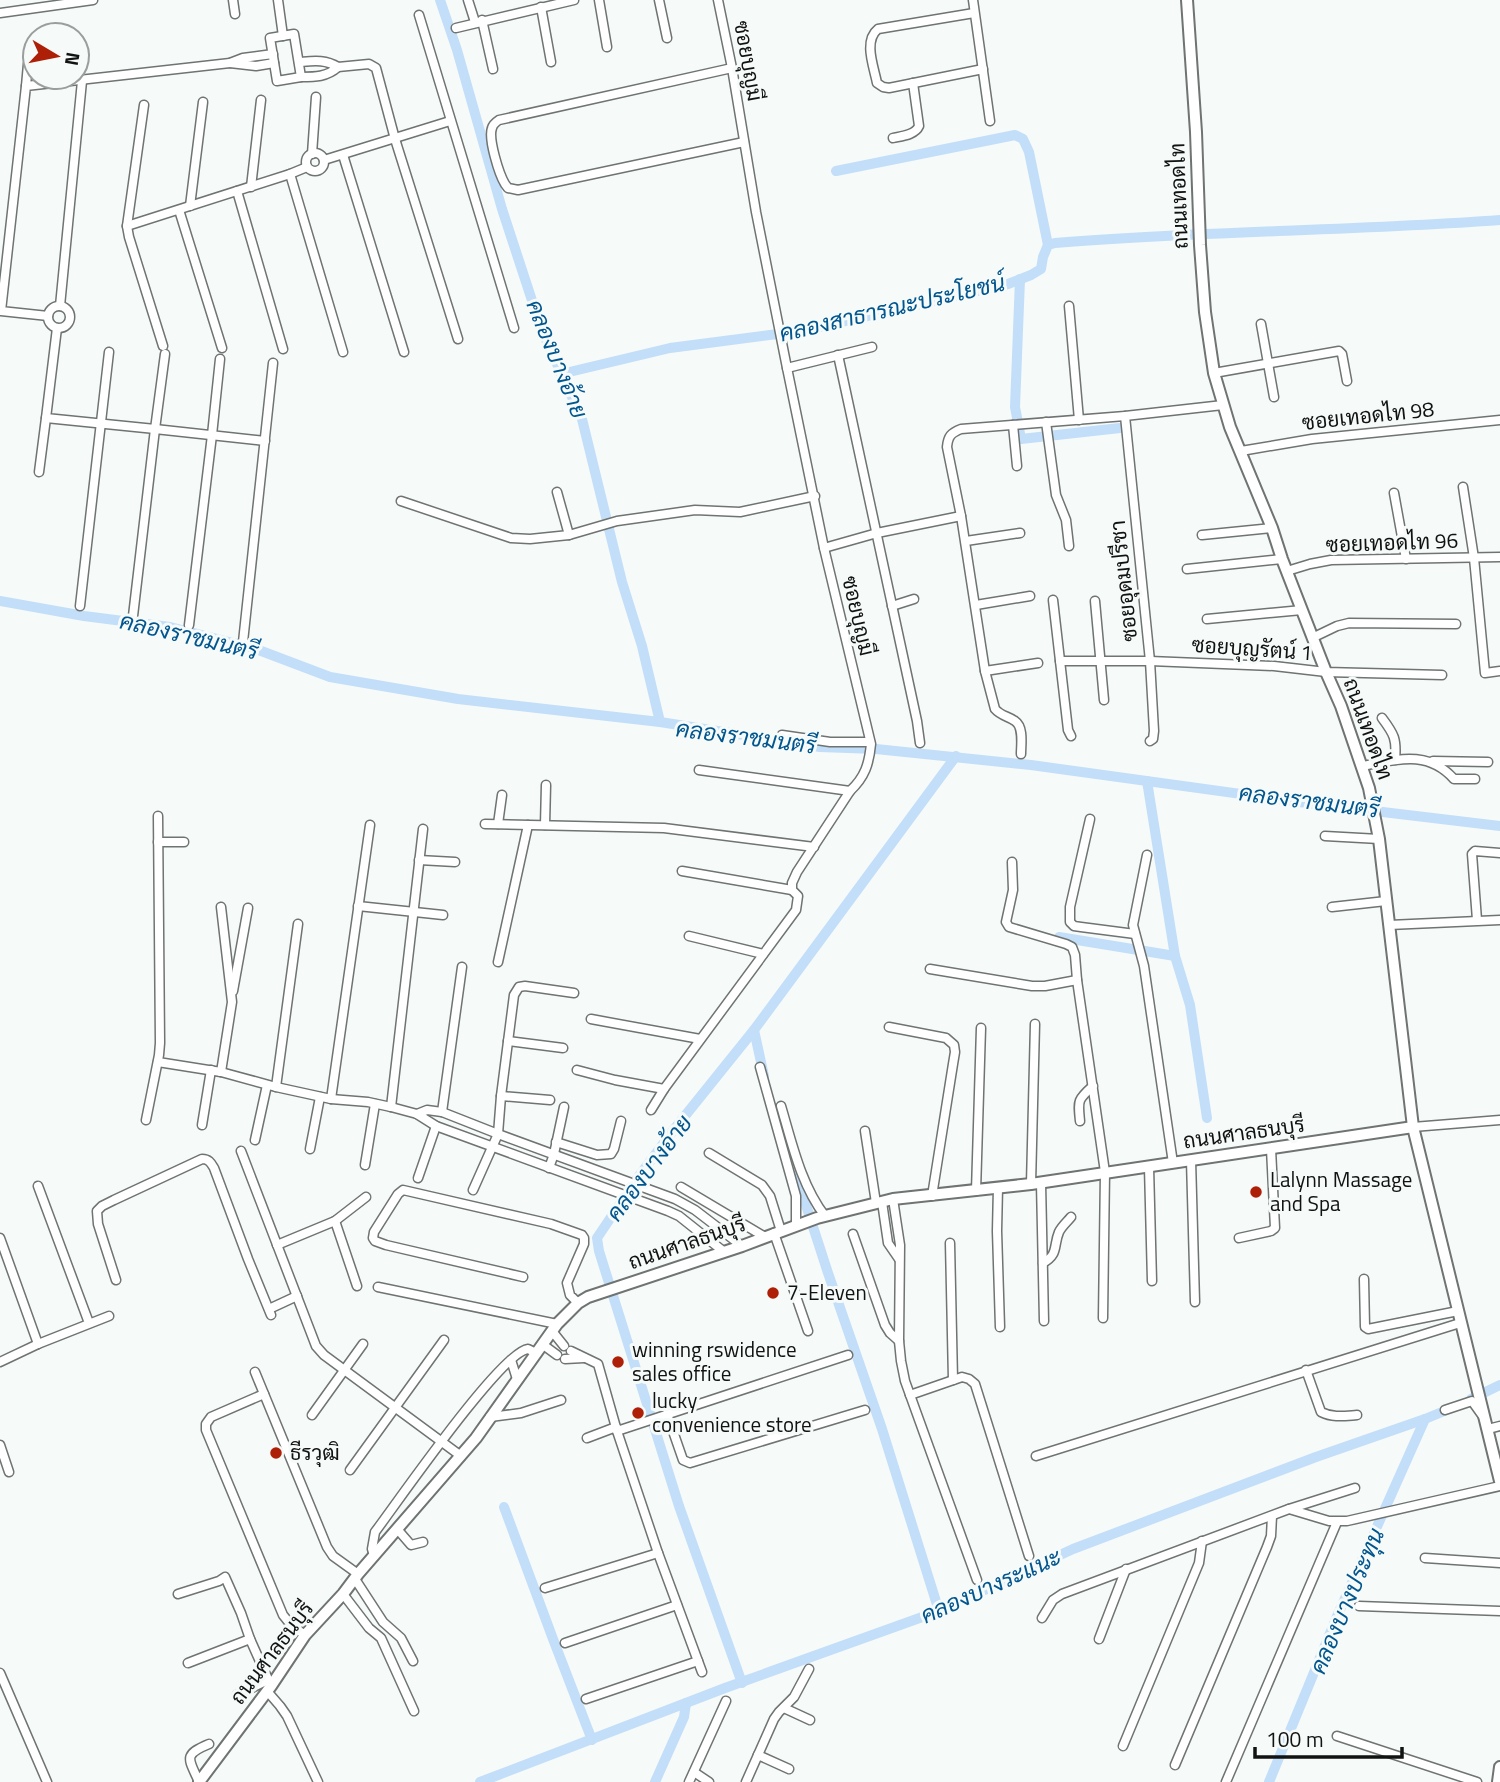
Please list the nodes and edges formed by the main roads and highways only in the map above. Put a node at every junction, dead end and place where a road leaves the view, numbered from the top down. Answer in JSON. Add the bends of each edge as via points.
{"nodes":[{"id":1,"x":1187,"y":0,"type":"edge"},
{"id":2,"x":1413,"y":1127,"type":"junction"},
{"id":3,"x":1499,"y":1478,"type":"edge"},
{"id":4,"x":1500,"y":1767,"type":"edge"},
{"id":5,"x":199,"y":1782,"type":"edge"},
{"id":6,"x":1498,"y":1782,"type":"edge"}],
"edges":[{"from":1,"to":2,"type":"main road","name":"ถนนเทอดไท","via":[[1200,245],[1214,373],[1230,427],[1341,706],[1373,804]]},
{"from":2,"to":3,"type":"main road","name":"ถนนเทอดไท"},
{"from":2,"to":5,"type":"main road","name":"ถนนศาลธนบุรี","via":[[1036,1184],[884,1202],[800,1223],[588,1297],[555,1327],[461,1456],[305,1635]]},
{"from":4,"to":6,"type":"main road"}]}
